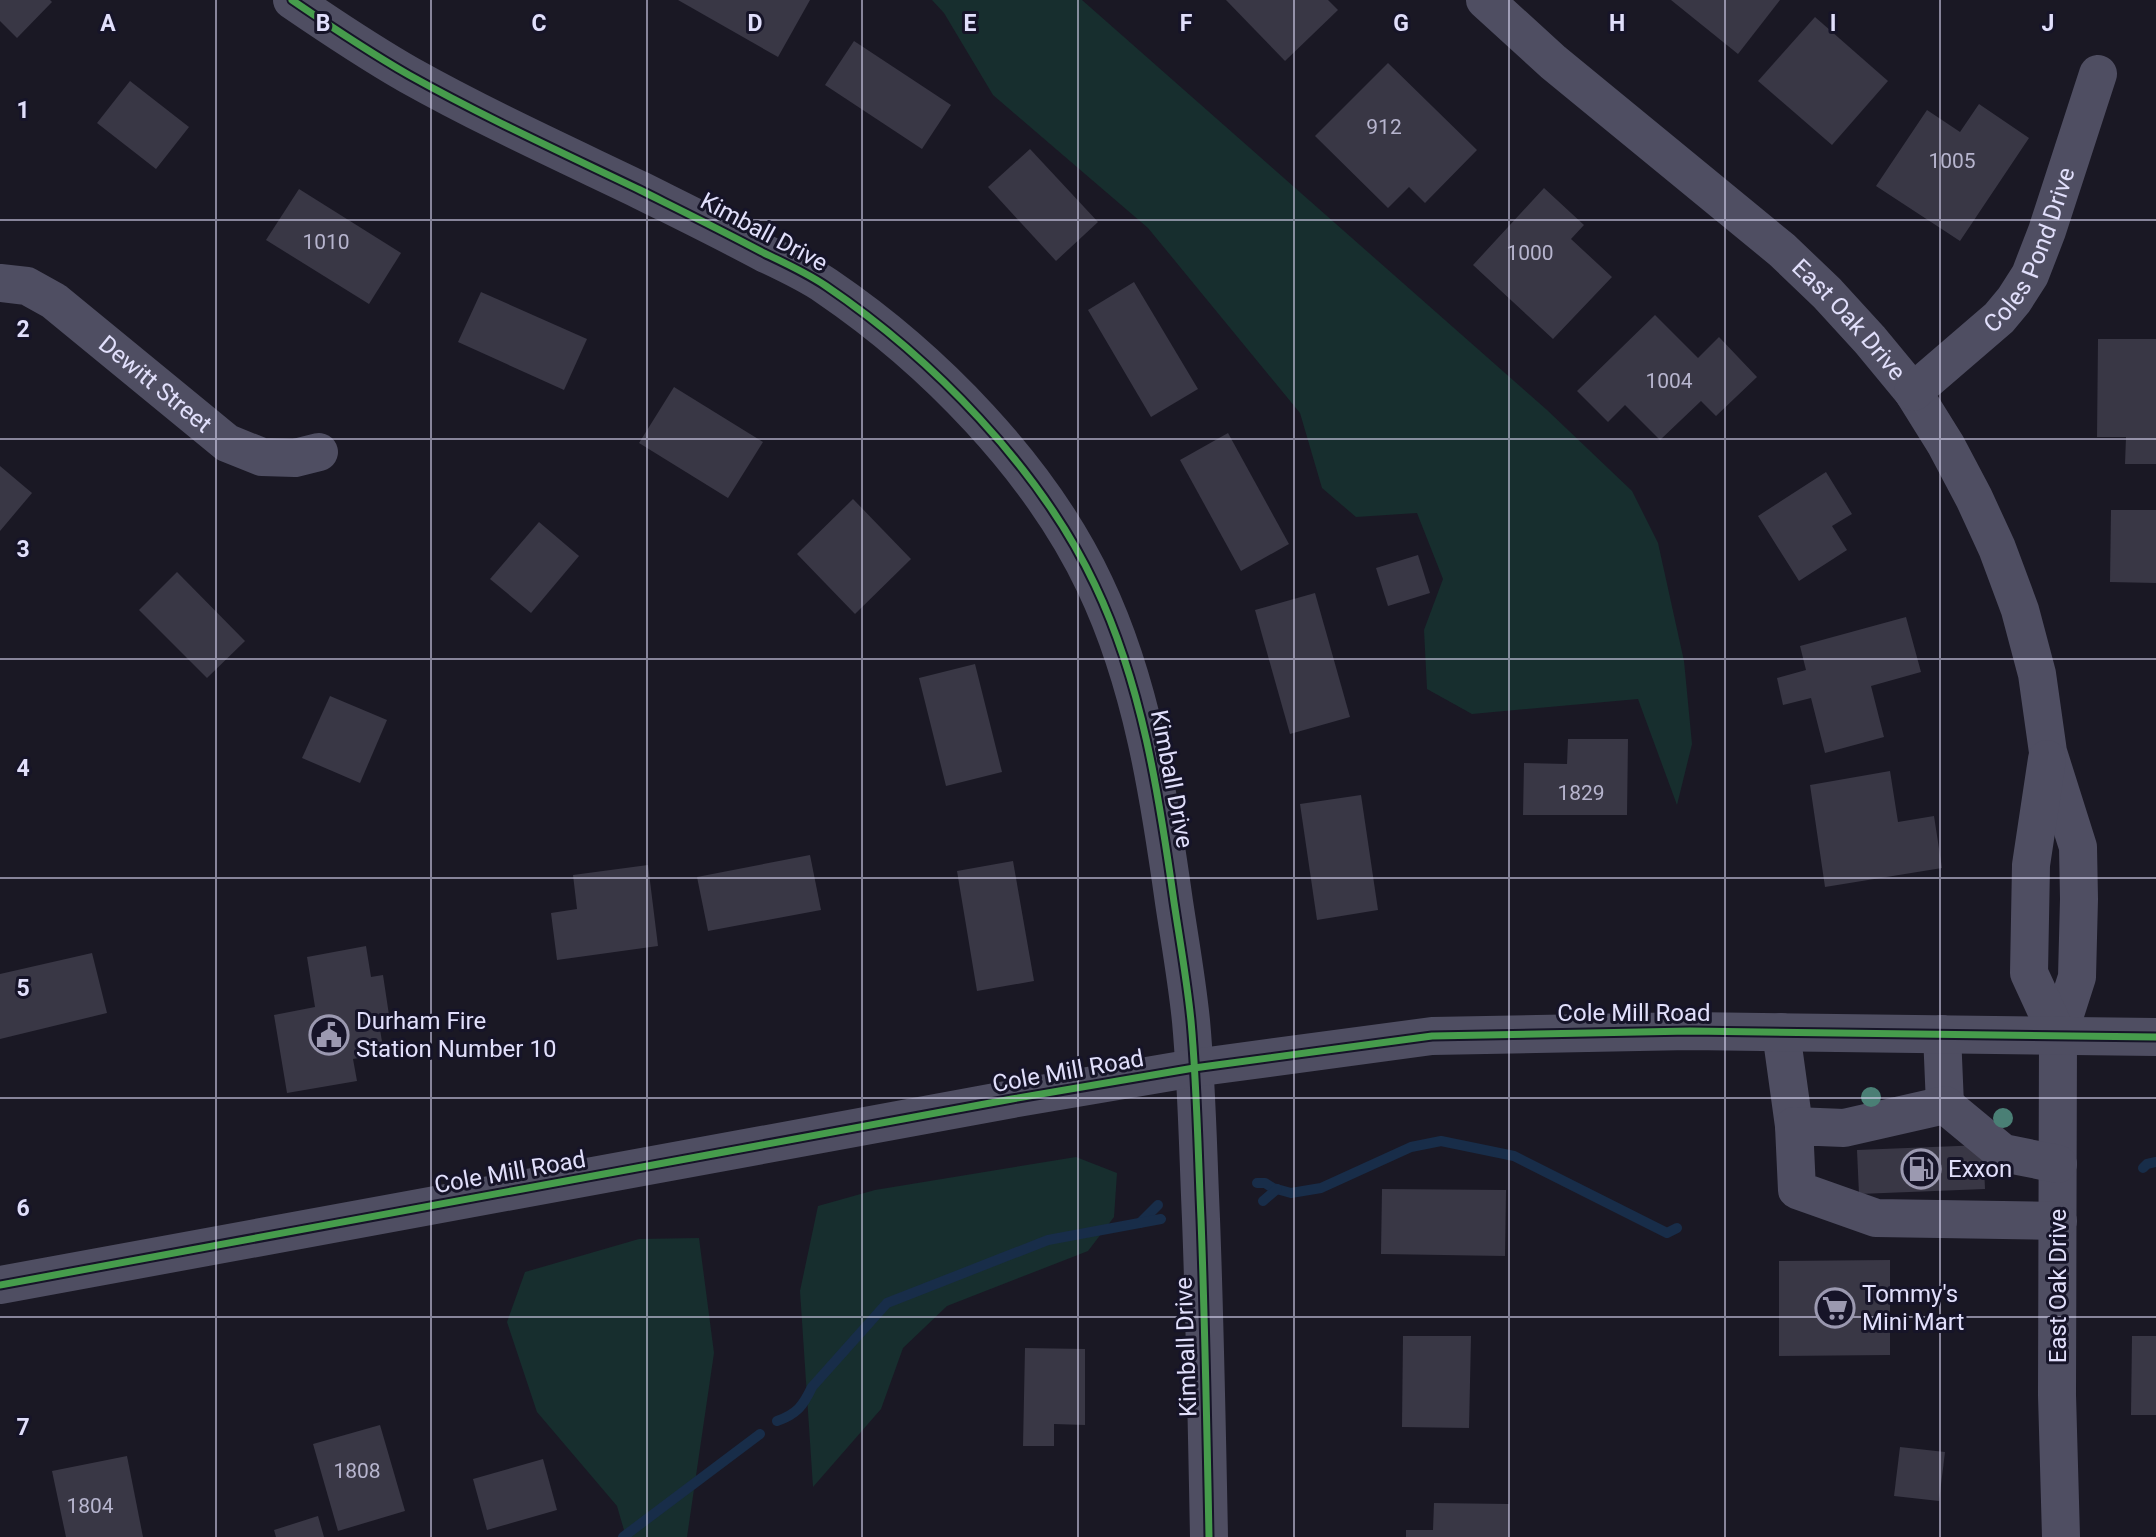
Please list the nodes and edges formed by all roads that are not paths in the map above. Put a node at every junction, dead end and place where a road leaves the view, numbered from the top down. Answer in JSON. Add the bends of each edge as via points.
{"nodes":[{"id":1,"x":292,"y":0,"type":"edge"},
{"id":2,"x":1485,"y":0,"type":"edge"},
{"id":3,"x":2098,"y":74,"type":"dead end"},
{"id":4,"x":0,"y":283,"type":"edge"},
{"id":5,"x":1913,"y":392,"type":"junction"},
{"id":6,"x":318,"y":452,"type":"dead end"},
{"id":7,"x":1781,"y":1032,"type":"junction"},
{"id":8,"x":1942,"y":1034,"type":"junction"},
{"id":9,"x":2058,"y":1036,"type":"junction"},
{"id":10,"x":2156,"y":1037,"type":"edge"},
{"id":11,"x":1194,"y":1068,"type":"junction"},
{"id":12,"x":1945,"y":1105,"type":"junction"},
{"id":13,"x":1794,"y":1126,"type":"junction"},
{"id":14,"x":2058,"y":1164,"type":"junction"},
{"id":15,"x":2058,"y":1221,"type":"junction"},
{"id":16,"x":0,"y":1285,"type":"edge"},
{"id":17,"x":1209,"y":1537,"type":"edge"},
{"id":18,"x":2061,"y":1537,"type":"edge"}],
"edges":[{"from":1,"to":11,"type":"street","name":"Kimball Drive","via":[[398,68],[468,106],[820,282],[879,324],[985,424],[1066,532],[1095,583],[1116,635],[1151,762]]},
{"from":2,"to":5,"type":"street","name":"East Oak Drive","via":[[1553,62],[1782,250],[1827,293]]},
{"from":3,"to":5,"type":"street","name":"Coles Pond Drive","via":[[2030,275],[1998,318]]},
{"from":4,"to":6,"type":"street","name":"Dewitt Street","via":[[27,286],[54,301],[227,443],[262,457],[295,458]]},
{"from":5,"to":9,"type":"street","name":"East Oak Drive","via":[[1974,498],[2020,610],[2037,674],[2048,752],[2078,846],[2077,977]]},
{"from":7,"to":8,"type":"street","name":"Cole Mill Road"},
{"from":7,"to":11,"type":"street","name":"Cole Mill Road","via":[[1432,1037]]},
{"from":7,"to":13,"type":"street"},
{"from":8,"to":9,"type":"street","name":"Cole Mill Road"},
{"from":8,"to":12,"type":"street"},
{"from":9,"to":10,"type":"street","name":"Cole Mill Road"},
{"from":9,"to":14,"type":"street","name":"East Oak Drive"},
{"from":11,"to":16,"type":"street","name":"Cole Mill Road"},
{"from":11,"to":17,"type":"street","name":"Kimball Drive"},
{"from":12,"to":13,"type":"street","via":[[1844,1128]]},
{"from":12,"to":14,"type":"street","via":[[2003,1153]]},
{"from":13,"to":15,"type":"street","via":[[1797,1190],[1876,1218]]},
{"from":14,"to":15,"type":"street","name":"East Oak Drive"},
{"from":15,"to":18,"type":"street","name":"East Oak Drive"}]}
